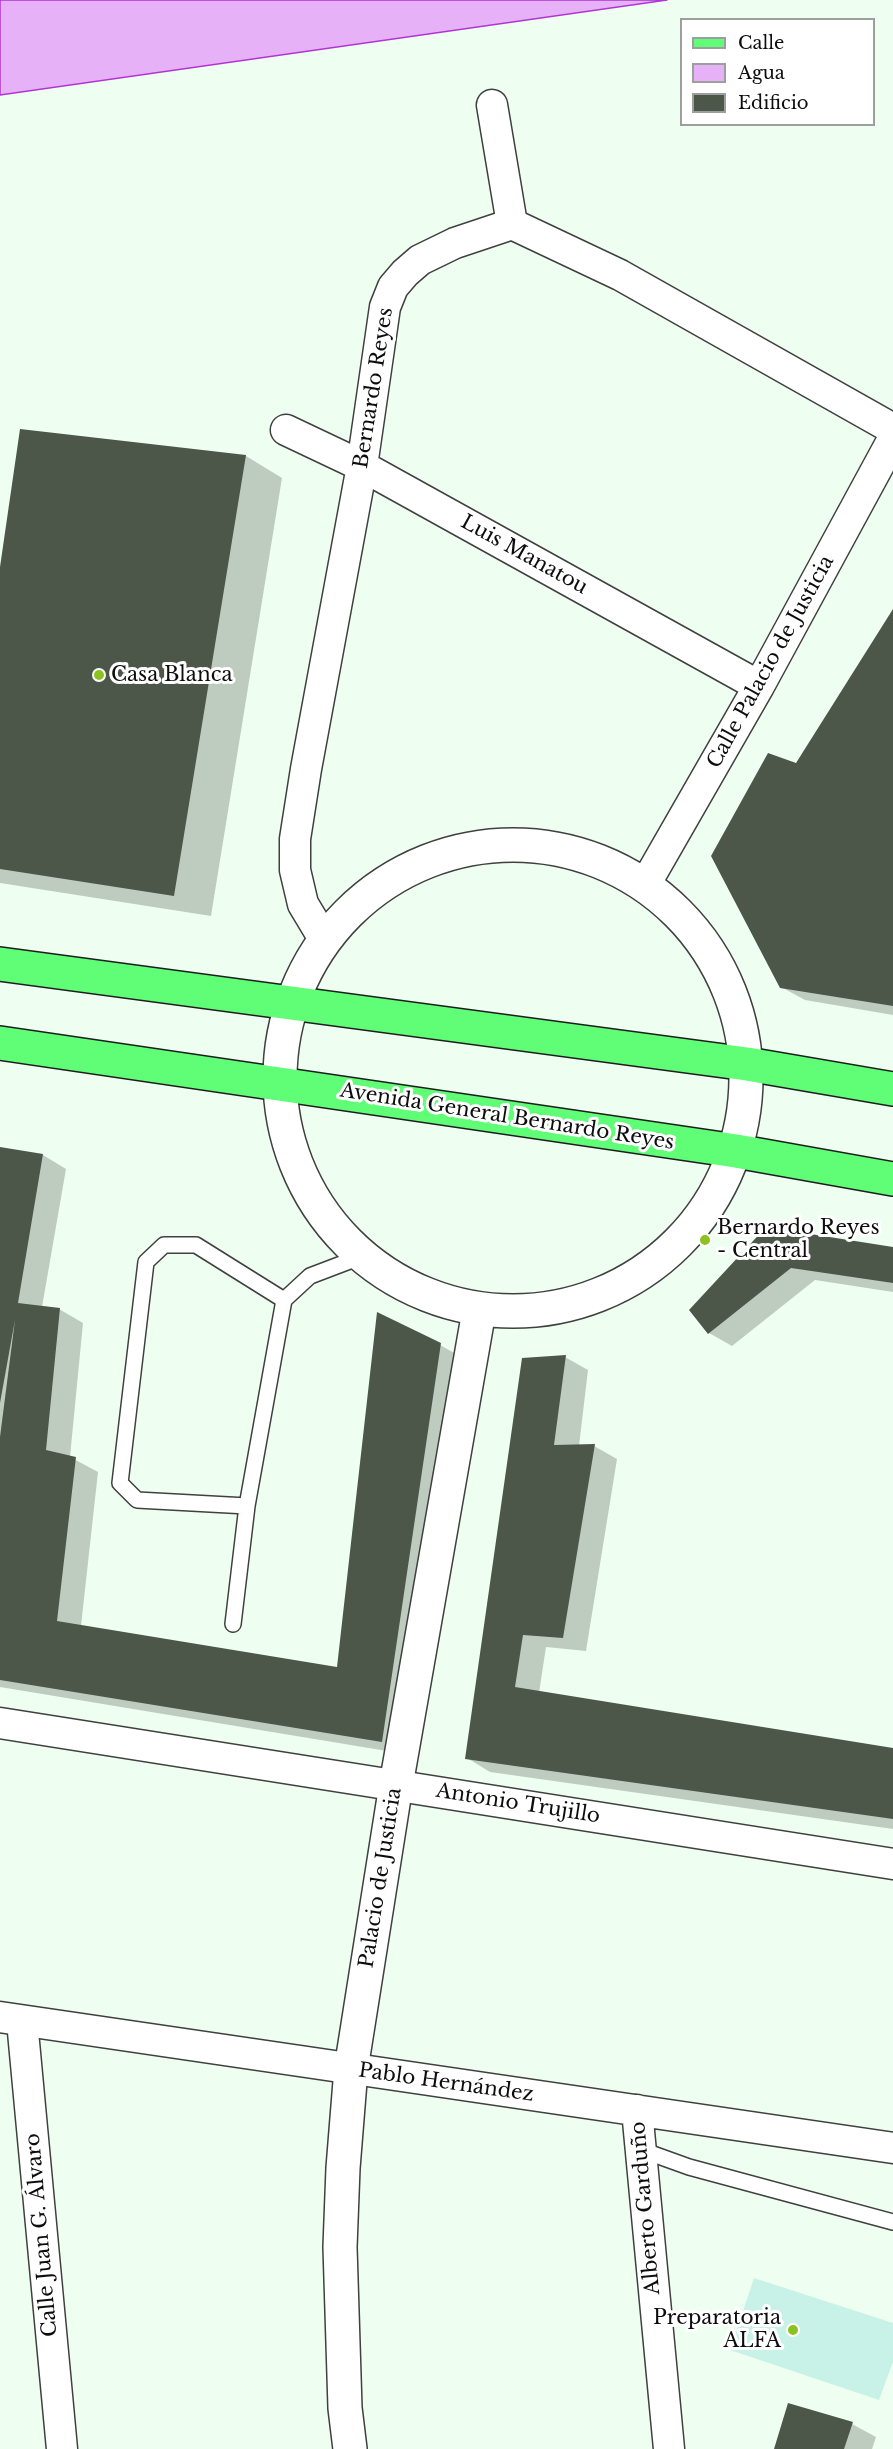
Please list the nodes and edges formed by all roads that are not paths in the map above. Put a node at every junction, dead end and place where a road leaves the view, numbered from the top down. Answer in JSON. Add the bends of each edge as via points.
{"nodes":[{"id":1,"x":492,"y":105,"type":"dead end"},
{"id":2,"x":512,"y":224,"type":"junction"},
{"id":3,"x":893,"y":429,"type":"edge"},
{"id":4,"x":286,"y":430,"type":"dead end"},
{"id":5,"x":893,"y":439,"type":"edge"},
{"id":6,"x":362,"y":466,"type":"junction"},
{"id":7,"x":759,"y":686,"type":"junction"},
{"id":8,"x":646,"y":883,"type":"junction"},
{"id":9,"x":324,"y":939,"type":"junction"},
{"id":10,"x":0,"y":964,"type":"edge"},
{"id":11,"x":291,"y":1004,"type":"junction"},
{"id":12,"x":0,"y":1043,"type":"edge"},
{"id":13,"x":747,"y":1064,"type":"junction"},
{"id":14,"x":279,"y":1083,"type":"junction"},
{"id":15,"x":893,"y":1089,"type":"edge"},
{"id":16,"x":736,"y":1151,"type":"junction"},
{"id":17,"x":893,"y":1179,"type":"edge"},
{"id":18,"x":360,"y":1257,"type":"junction"},
{"id":19,"x":284,"y":1300,"type":"junction"},
{"id":20,"x":479,"y":1311,"type":"junction"},
{"id":21,"x":247,"y":1506,"type":"junction"},
{"id":22,"x":233,"y":1624,"type":"dead end"},
{"id":23,"x":0,"y":1723,"type":"edge"},
{"id":24,"x":396,"y":1785,"type":"junction"},
{"id":25,"x":893,"y":1864,"type":"edge"},
{"id":26,"x":11,"y":2019,"type":"edge"},
{"id":27,"x":351,"y":2069,"type":"junction"},
{"id":28,"x":637,"y":2110,"type":"junction"},
{"id":29,"x":893,"y":2148,"type":"edge"},
{"id":30,"x":639,"y":2149,"type":"junction"},
{"id":31,"x":893,"y":2222,"type":"edge"},
{"id":32,"x":62,"y":2449,"type":"edge"},
{"id":33,"x":350,"y":2449,"type":"edge"},
{"id":34,"x":669,"y":2449,"type":"edge"}],
"edges":[{"from":1,"to":2,"type":"street"},
{"from":2,"to":3,"type":"street","via":[[620,275]]},
{"from":2,"to":6,"type":"street","name":"Bernardo Reyes","via":[[455,243],[420,260],[393,287],[386,307]]},
{"from":4,"to":6,"type":"street","name":"Luis Manatou"},
{"from":5,"to":7,"type":"street","name":"Calle Palacio de Justicia"},
{"from":6,"to":7,"type":"street","name":"Luis Manatou"},
{"from":6,"to":9,"type":"street","name":"Bernardo Reyes","via":[[295,838],[295,870],[303,904]]},
{"from":7,"to":8,"type":"street","name":"Calle Palacio de Justicia"},
{"from":8,"to":9,"type":"street","via":[[581,853],[510,842],[439,855],[375,888]]},
{"from":8,"to":13,"type":"street","via":[[698,932],[732,994]]},
{"from":9,"to":11,"type":"street"},
{"from":10,"to":11,"type":"main road"},
{"from":11,"to":13,"type":"main road"},
{"from":11,"to":14,"type":"street"},
{"from":12,"to":14,"type":"main road","name":"Avenida General Bernardo Reyes"},
{"from":13,"to":15,"type":"main road"},
{"from":13,"to":16,"type":"street"},
{"from":14,"to":16,"type":"main road","name":"Avenida General Bernardo Reyes"},
{"from":14,"to":18,"type":"street","via":[[289,1148],[316,1208]]},
{"from":16,"to":17,"type":"main road","name":"Avenida General Bernardo Reyes"},
{"from":16,"to":20,"type":"street","via":[[707,1210],[663,1259],[607,1293],[544,1311]]},
{"from":18,"to":19,"type":"lane","via":[[310,1276]]},
{"from":18,"to":20,"type":"street","via":[[416,1293]]},
{"from":19,"to":21,"type":"lane"},
{"from":19,"to":21,"type":"lane","via":[[196,1245],[164,1245],[146,1262],[120,1483],[137,1500]]},
{"from":20,"to":24,"type":"street","name":"Palacio de Justicia"},
{"from":21,"to":22,"type":"lane"},
{"from":23,"to":24,"type":"street","name":"Antonio Trujillo"},
{"from":24,"to":25,"type":"street","name":"Antonio Trujillo"},
{"from":24,"to":27,"type":"street","name":"Palacio de Justicia"},
{"from":26,"to":27,"type":"street","name":"Pablo Hernández"},
{"from":26,"to":32,"type":"street","name":"Calle Juan G. Álvaro"},
{"from":27,"to":28,"type":"street","name":"Pablo Hernández"},
{"from":27,"to":33,"type":"street","name":"Palacio de Justicia","via":[[340,2247]]},
{"from":28,"to":29,"type":"street","name":"Pablo Hernández"},
{"from":28,"to":30,"type":"street","name":"Alberto Garduño"},
{"from":30,"to":31,"type":"lane","via":[[689,2167]]},
{"from":30,"to":34,"type":"street","name":"Alberto Garduño"}]}
